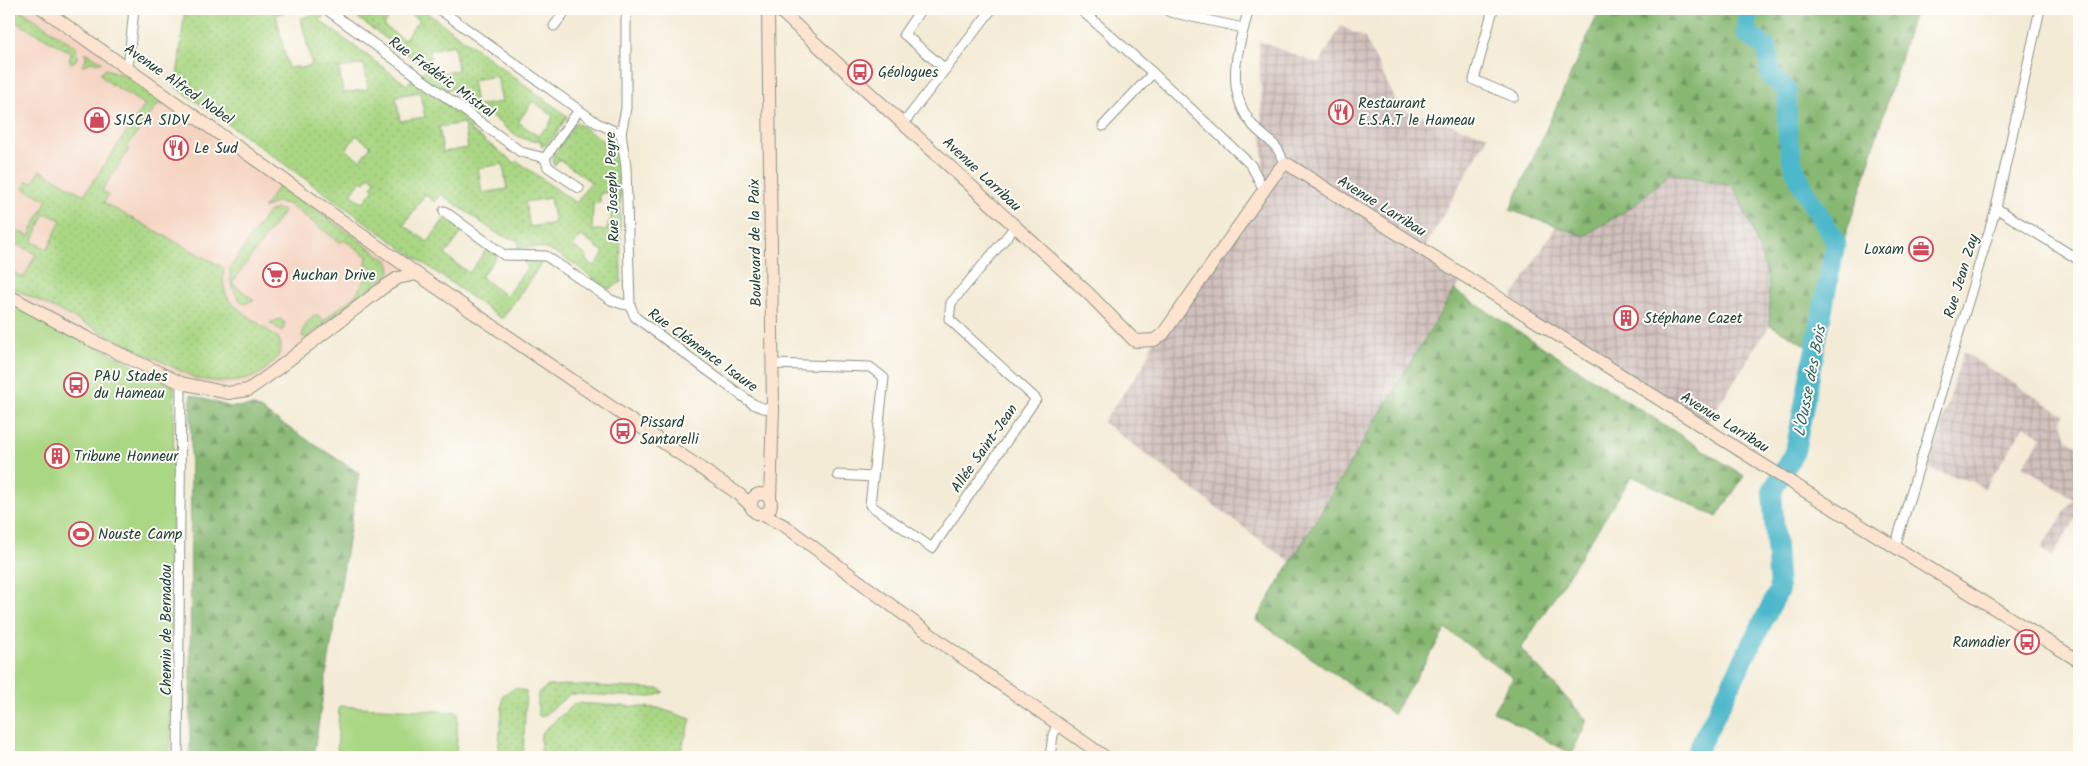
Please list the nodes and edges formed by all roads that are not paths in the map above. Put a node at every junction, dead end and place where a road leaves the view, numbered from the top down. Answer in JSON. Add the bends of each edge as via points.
{"nodes":[{"id":1,"x":43,"y":9,"type":"edge"},
{"id":2,"x":134,"y":9,"type":"edge"},
{"id":3,"x":326,"y":9,"type":"edge"},
{"id":4,"x":439,"y":9,"type":"edge"},
{"id":5,"x":566,"y":9,"type":"edge"},
{"id":6,"x":628,"y":9,"type":"edge"},
{"id":7,"x":768,"y":9,"type":"edge"},
{"id":8,"x":778,"y":9,"type":"edge"},
{"id":9,"x":921,"y":9,"type":"edge"},
{"id":10,"x":992,"y":9,"type":"edge"},
{"id":11,"x":1080,"y":9,"type":"edge"},
{"id":12,"x":1168,"y":9,"type":"edge"},
{"id":13,"x":1249,"y":9,"type":"edge"},
{"id":14,"x":1493,"y":9,"type":"edge"},
{"id":15,"x":2040,"y":9,"type":"edge"},
{"id":16,"x":554,"y":26,"type":"dead end"},
{"id":17,"x":1244,"y":28,"type":"junction"},
{"id":18,"x":128,"y":68,"type":"junction"},
{"id":19,"x":944,"y":68,"type":"junction"},
{"id":20,"x":1153,"y":73,"type":"junction"},
{"id":21,"x":1514,"y":97,"type":"dead end"},
{"id":22,"x":579,"y":110,"type":"junction"},
{"id":23,"x":903,"y":124,"type":"junction"},
{"id":24,"x":1103,"y":126,"type":"dead end"},
{"id":25,"x":621,"y":134,"type":"junction"},
{"id":26,"x":544,"y":158,"type":"junction"},
{"id":27,"x":1284,"y":164,"type":"junction"},
{"id":28,"x":578,"y":188,"type":"dead end"},
{"id":29,"x":1264,"y":190,"type":"junction"},
{"id":30,"x":1996,"y":208,"type":"junction"},
{"id":31,"x":444,"y":211,"type":"dead end"},
{"id":32,"x":1015,"y":227,"type":"junction"},
{"id":33,"x":2079,"y":260,"type":"edge"},
{"id":34,"x":417,"y":274,"type":"junction"},
{"id":35,"x":9,"y":296,"type":"edge"},
{"id":36,"x":630,"y":305,"type":"junction"},
{"id":37,"x":772,"y":364,"type":"junction"},
{"id":38,"x":181,"y":383,"type":"junction"},
{"id":39,"x":773,"y":410,"type":"junction"},
{"id":40,"x":838,"y":475,"type":"dead end"},
{"id":41,"x":873,"y":478,"type":"junction"},
{"id":42,"x":761,"y":503,"type":"junction"},
{"id":43,"x":1895,"y":547,"type":"junction"},
{"id":44,"x":2079,"y":661,"type":"edge"},
{"id":45,"x":1058,"y":724,"type":"junction"},
{"id":46,"x":178,"y":757,"type":"edge"},
{"id":47,"x":1050,"y":757,"type":"edge"},
{"id":48,"x":1105,"y":757,"type":"edge"}],
"edges":[{"from":1,"to":18,"type":"street","name":"Avenue Alfred Nobel"},
{"from":2,"to":18,"type":"street"},
{"from":3,"to":26,"type":"street","name":"Rue Frédéric Mistral","via":[[521,152]]},
{"from":4,"to":22,"type":"street"},
{"from":5,"to":16,"type":"street"},
{"from":6,"to":25,"type":"street","name":"Rue Joseph Peyre","via":[[626,108]]},
{"from":7,"to":37,"type":"street","name":"Boulevard de la Paix"},
{"from":8,"to":23,"type":"street","name":"Avenue Larribau"},
{"from":9,"to":19,"type":"street","via":[[904,34]]},
{"from":10,"to":19,"type":"street"},
{"from":11,"to":20,"type":"street"},
{"from":12,"to":17,"type":"street"},
{"from":13,"to":17,"type":"street"},
{"from":14,"to":21,"type":"street","via":[[1474,80]]},
{"from":15,"to":30,"type":"street","name":"Rue Jean Zay"},
{"from":17,"to":27,"type":"street","via":[[1234,77],[1238,102],[1251,123],[1278,150]]},
{"from":18,"to":34,"type":"street","name":"Avenue Alfred Nobel"},
{"from":19,"to":23,"type":"street"},
{"from":20,"to":24,"type":"street"},
{"from":20,"to":29,"type":"street","via":[[1251,166]]},
{"from":22,"to":25,"type":"street"},
{"from":22,"to":26,"type":"street"},
{"from":23,"to":32,"type":"street","name":"Avenue Larribau"},
{"from":25,"to":36,"type":"street","name":"Rue Joseph Peyre","via":[[626,167]]},
{"from":26,"to":28,"type":"street","via":[[548,167]]},
{"from":27,"to":29,"type":"street","name":"Avenue Larribau"},
{"from":27,"to":43,"type":"street","name":"Avenue Larribau"},
{"from":29,"to":32,"type":"street","name":"Avenue Larribau","via":[[1163,334],[1146,342],[1135,341]]},
{"from":30,"to":33,"type":"street"},
{"from":30,"to":43,"type":"street","name":"Rue Jean Zay"},
{"from":31,"to":36,"type":"street","name":"Rue Clémence Isaure","via":[[504,255],[546,256],[610,300]]},
{"from":32,"to":41,"type":"street","name":"Allée Saint-Jean","via":[[951,302],[949,319],[1036,399],[932,548],[870,505]]},
{"from":34,"to":38,"type":"street","via":[[398,278],[384,287],[248,390],[228,393]]},
{"from":34,"to":42,"type":"street","name":"Avenue Alfred Nobel","via":[[740,494]]},
{"from":35,"to":38,"type":"street"},
{"from":36,"to":39,"type":"street","name":"Rue Clémence Isaure","via":[[635,317],[752,404]]},
{"from":37,"to":39,"type":"street","name":"Boulevard de la Paix"},
{"from":37,"to":41,"type":"street","name":"Allée Saint-Jean","via":[[870,367],[884,378]]},
{"from":38,"to":46,"type":"street","name":"Chemin de Bernadou"},
{"from":39,"to":42,"type":"street","name":"Boulevard de la Paix","via":[[771,477]]},
{"from":40,"to":41,"type":"street"},
{"from":42,"to":45,"type":"street","via":[[782,524],[946,646]]},
{"from":43,"to":44,"type":"street","name":"Avenue Larribau"},
{"from":45,"to":47,"type":"street"},
{"from":45,"to":48,"type":"street"}]}
